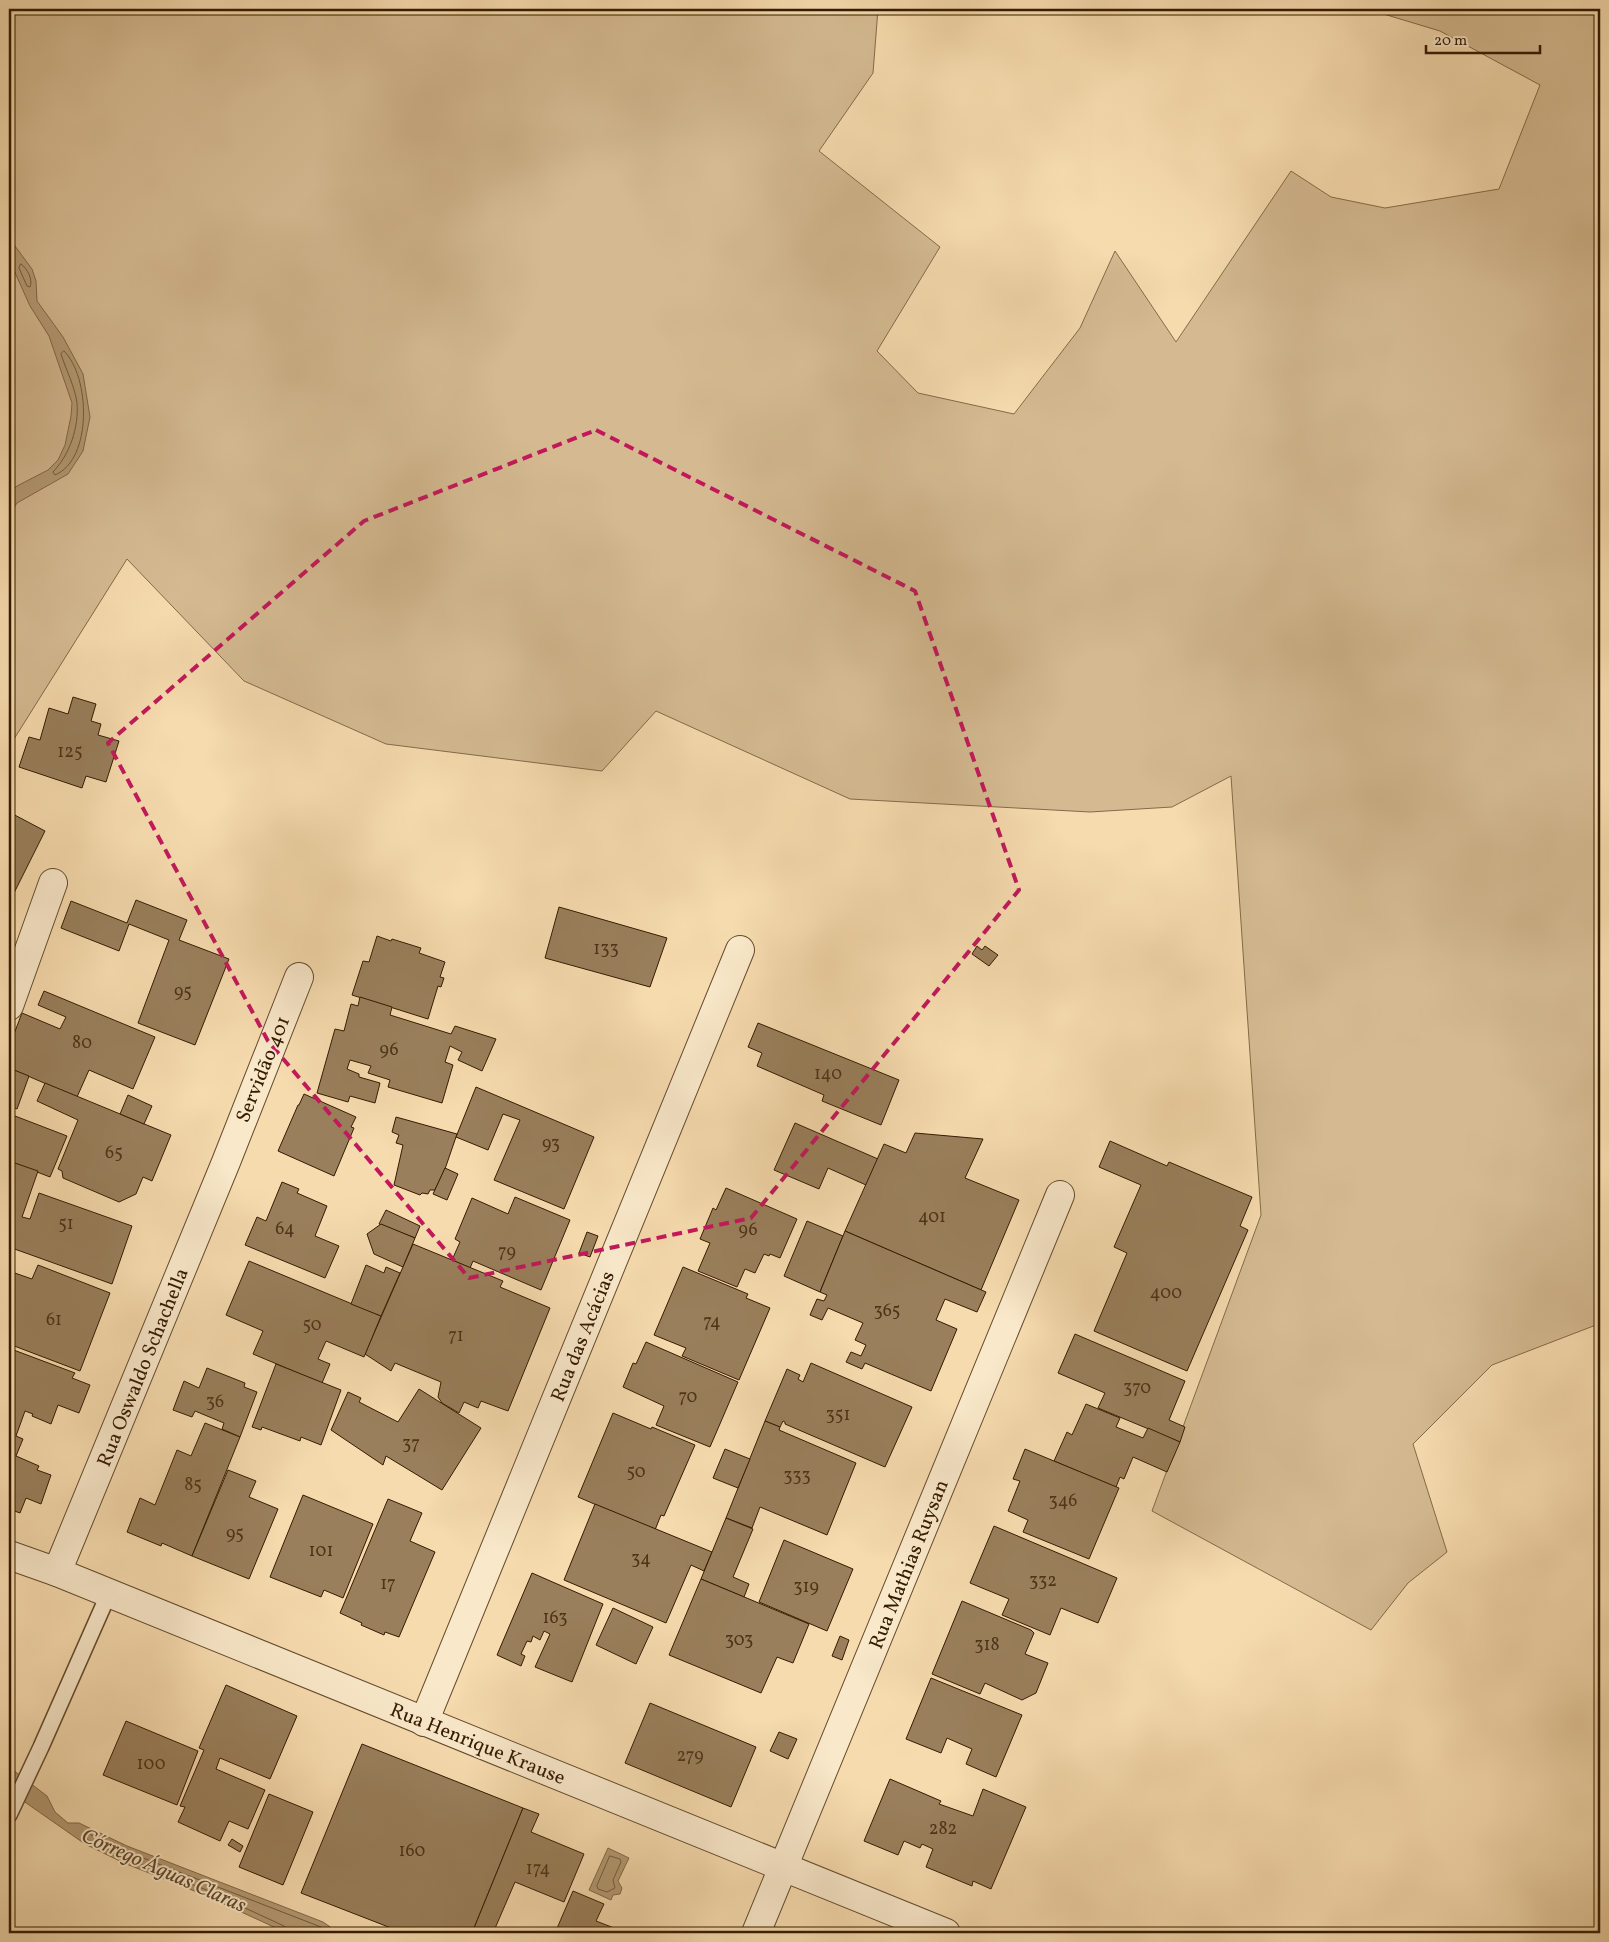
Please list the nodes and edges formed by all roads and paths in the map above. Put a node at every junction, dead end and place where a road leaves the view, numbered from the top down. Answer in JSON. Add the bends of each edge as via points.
{"nodes":[{"id":1,"x":53,"y":883,"type":"dead end"},
{"id":2,"x":740,"y":950,"type":"dead end"},
{"id":3,"x":298,"y":977,"type":"dead end"},
{"id":4,"x":9,"y":1006,"type":"edge"},
{"id":5,"x":226,"y":1162,"type":"joint"},
{"id":6,"x":1060,"y":1195,"type":"dead end"},
{"id":7,"x":9,"y":1555,"type":"edge"},
{"id":8,"x":57,"y":1572,"type":"junction"},
{"id":9,"x":109,"y":1593,"type":"junction"},
{"id":10,"x":424,"y":1722,"type":"junction"},
{"id":11,"x":9,"y":1815,"type":"edge"},
{"id":12,"x":783,"y":1867,"type":"junction"},
{"id":13,"x":756,"y":1933,"type":"edge"},
{"id":14,"x":946,"y":1933,"type":"edge"}],
"edges":[{"from":1,"to":4,"type":"street"},
{"from":2,"to":10,"type":"street","name":"Rua das Acácias"},
{"from":3,"to":5,"type":"street","name":"Servidão 401"},
{"from":5,"to":8,"type":"street","name":"Rua Oswaldo Schachella"},
{"from":6,"to":12,"type":"street","name":"Rua Mathias Ruysan"},
{"from":7,"to":8,"type":"street","name":"Rua Henrique Krause"},
{"from":8,"to":9,"type":"street","name":"Rua Henrique Krause"},
{"from":9,"to":10,"type":"street","name":"Rua Henrique Krause"},
{"from":9,"to":11,"type":"lane"},
{"from":10,"to":12,"type":"street","name":"Rua Henrique Krause"},
{"from":12,"to":13,"type":"street","name":"Rua Mathias Ruysan"},
{"from":12,"to":14,"type":"street","name":"Rua Henrique Krause"}]}
